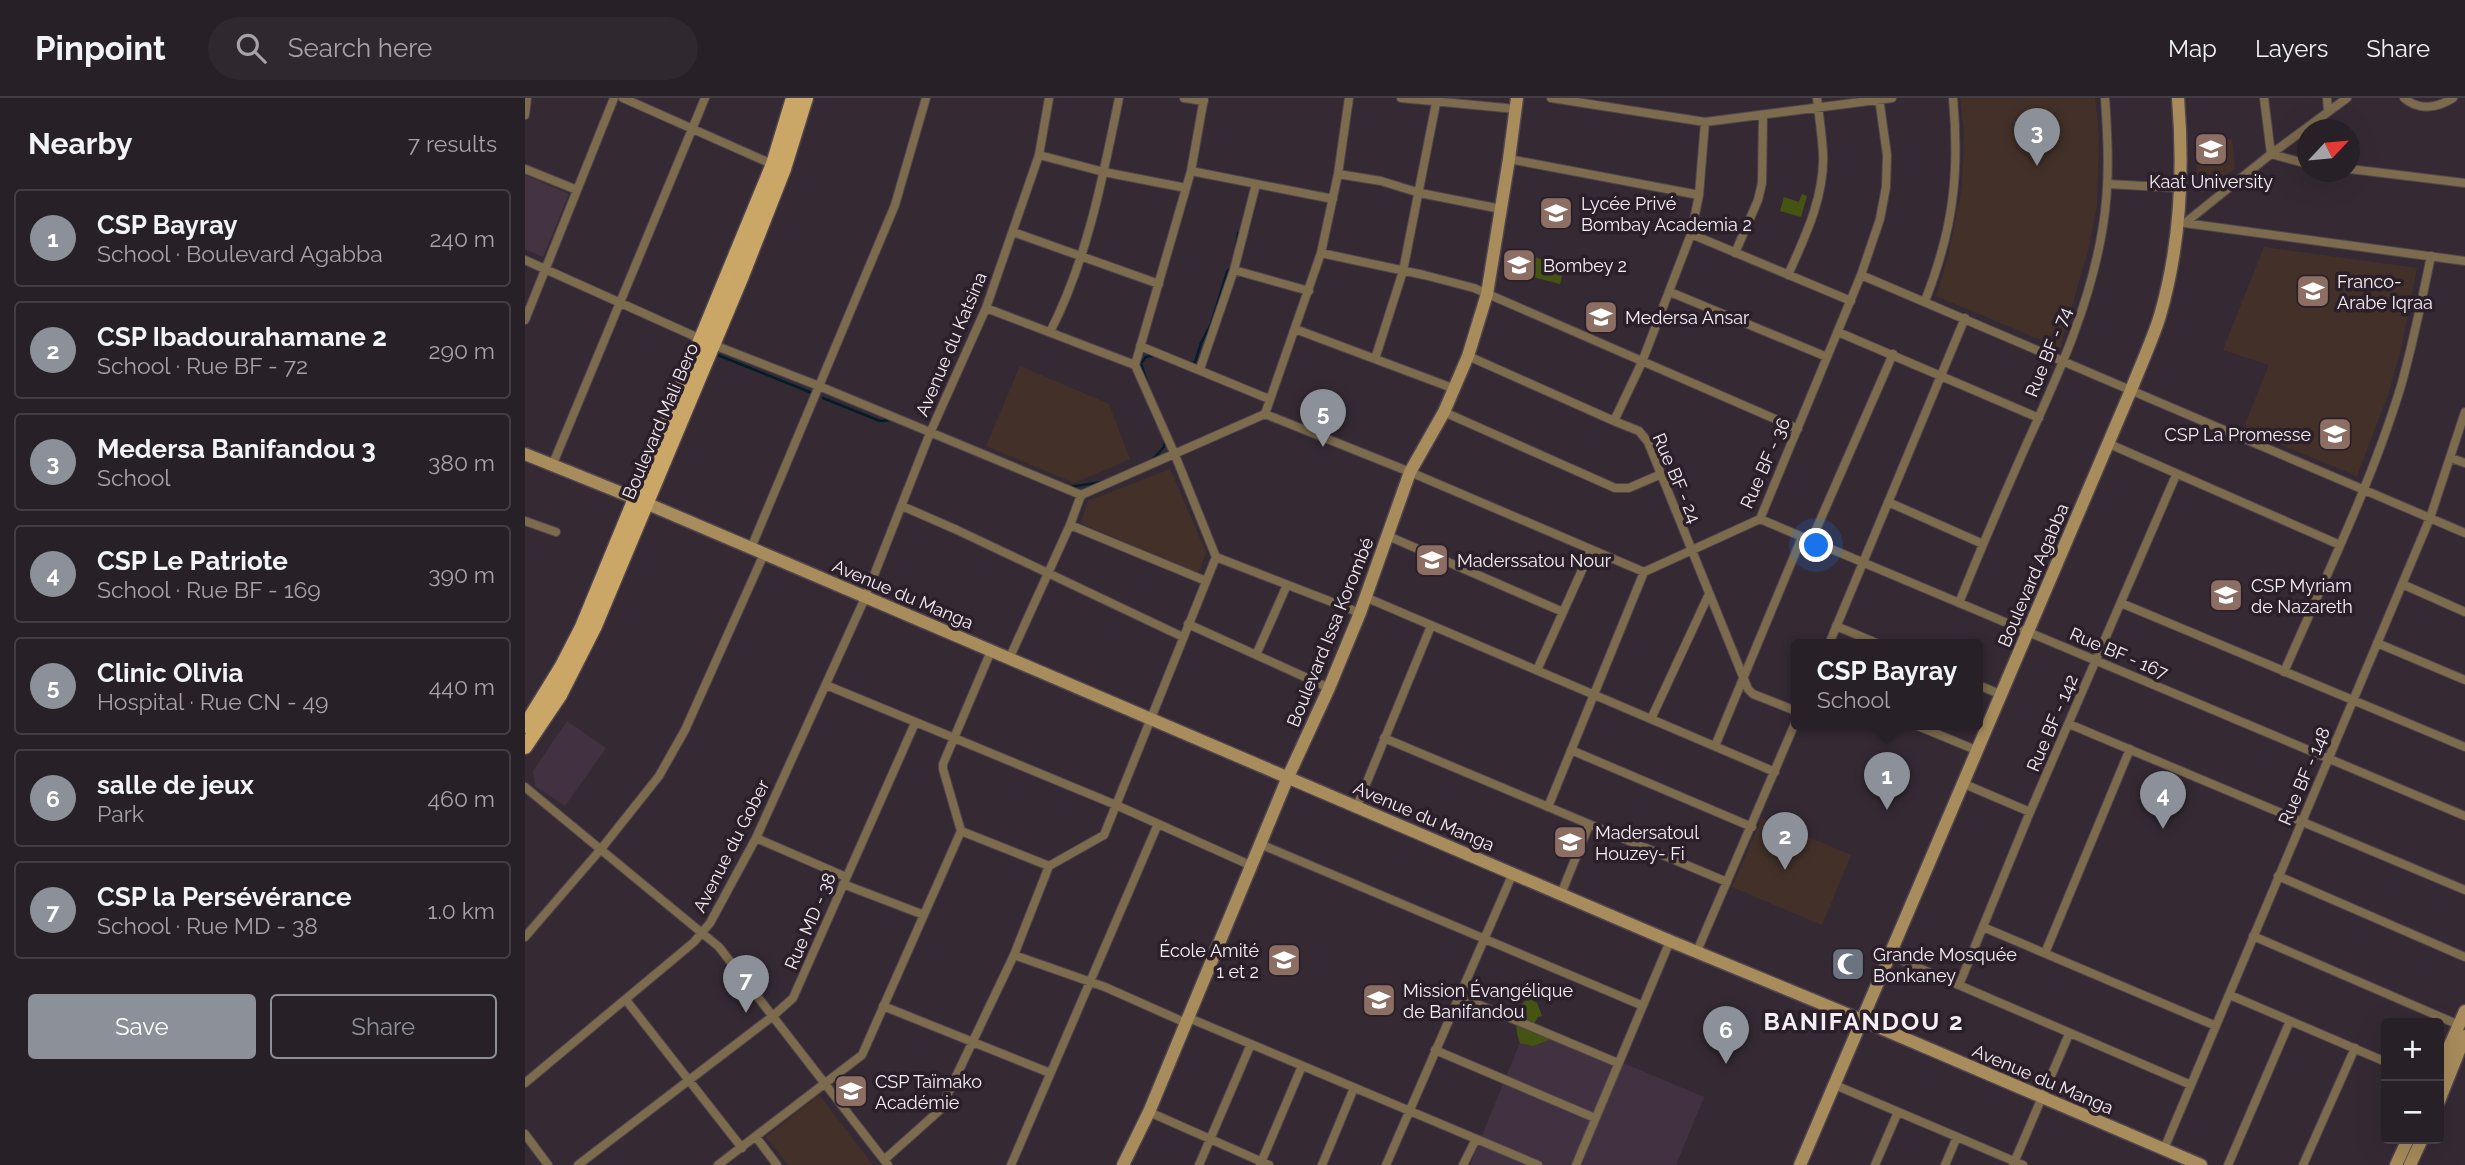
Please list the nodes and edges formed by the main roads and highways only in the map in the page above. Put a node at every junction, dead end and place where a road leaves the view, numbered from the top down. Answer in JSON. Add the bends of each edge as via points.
{"nodes":[{"id":1,"x":793,"y":98,"type":"edge"},
{"id":2,"x":806,"y":98,"type":"edge"},
{"id":3,"x":778,"y":167,"type":"junction"},
{"id":4,"x":640,"y":501,"type":"junction"},
{"id":5,"x":525,"y":726,"type":"edge"},
{"id":6,"x":525,"y":747,"type":"edge"}],
"edges":[{"from":1,"to":3,"type":"main road","name":"Boulevard Mali Bero"},
{"from":2,"to":3,"type":"main road","name":"Boulevard Mali Bero"},
{"from":3,"to":4,"type":"main road","name":"Boulevard Mali Bero"},
{"from":4,"to":5,"type":"main road","name":"Boulevard Mali Bero","via":[[577,637]]},
{"from":4,"to":6,"type":"main road","name":"Boulevard Mali Bero","via":[[595,626],[555,704]]}]}
